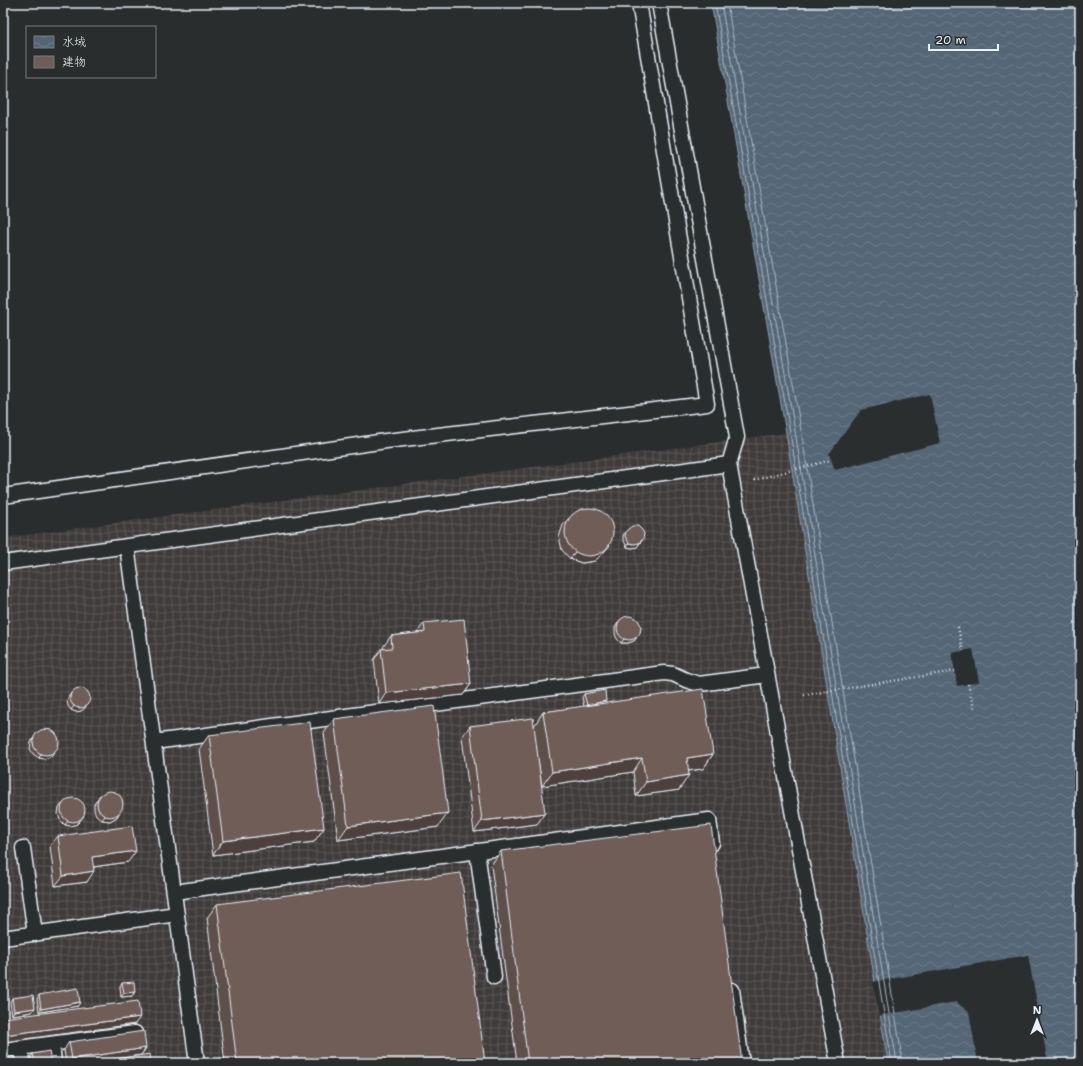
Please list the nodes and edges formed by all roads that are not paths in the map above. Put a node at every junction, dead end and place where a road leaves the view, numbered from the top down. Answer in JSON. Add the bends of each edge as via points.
{"nodes":[{"id":1,"x":639,"y":3,"type":"edge"},
{"id":2,"x":659,"y":3,"type":"edge"},
{"id":3,"x":729,"y":464,"type":"junction"},
{"id":4,"x":3,"y":496,"type":"edge"},
{"id":5,"x":127,"y":546,"type":"junction"},
{"id":6,"x":3,"y":563,"type":"edge"},
{"id":7,"x":767,"y":675,"type":"junction"},
{"id":8,"x":154,"y":742,"type":"junction"},
{"id":9,"x":23,"y":848,"type":"dead end"},
{"id":10,"x":477,"y":851,"type":"junction"},
{"id":11,"x":714,"y":859,"type":"edge"},
{"id":12,"x":174,"y":892,"type":"junction"},
{"id":13,"x":177,"y":914,"type":"junction"},
{"id":14,"x":35,"y":934,"type":"junction"},
{"id":15,"x":3,"y":938,"type":"edge"},
{"id":16,"x":494,"y":977,"type":"dead end"},
{"id":17,"x":730,"y":977,"type":"edge"},
{"id":18,"x":135,"y":1032,"type":"edge"},
{"id":19,"x":52,"y":1044,"type":"junction"},
{"id":20,"x":21,"y":1048,"type":"junction"},
{"id":21,"x":3,"y":1050,"type":"edge"},
{"id":22,"x":23,"y":1063,"type":"edge"},
{"id":23,"x":54,"y":1063,"type":"edge"},
{"id":24,"x":197,"y":1063,"type":"edge"},
{"id":25,"x":742,"y":1063,"type":"edge"},
{"id":26,"x":838,"y":1063,"type":"edge"}],
"edges":[{"from":1,"to":4,"type":"lane","via":[[707,404],[386,441]]},
{"from":2,"to":3,"type":"lane","via":[[737,437]]},
{"from":3,"to":5,"type":"lane"},
{"from":3,"to":7,"type":"lane"},
{"from":5,"to":6,"type":"lane"},
{"from":5,"to":8,"type":"lane"},
{"from":7,"to":8,"type":"lane","via":[[699,684],[664,673]]},
{"from":7,"to":26,"type":"lane"},
{"from":8,"to":12,"type":"lane"},
{"from":9,"to":14,"type":"lane"},
{"from":10,"to":11,"type":"lane","via":[[709,820]]},
{"from":10,"to":12,"type":"lane"},
{"from":10,"to":16,"type":"lane"},
{"from":12,"to":13,"type":"lane"},
{"from":13,"to":14,"type":"lane"},
{"from":13,"to":24,"type":"lane"},
{"from":14,"to":15,"type":"lane"},
{"from":17,"to":25,"type":"lane"},
{"from":18,"to":19,"type":"lane"},
{"from":19,"to":20,"type":"lane"},
{"from":19,"to":23,"type":"lane"},
{"from":20,"to":21,"type":"lane"},
{"from":20,"to":22,"type":"lane"}]}
